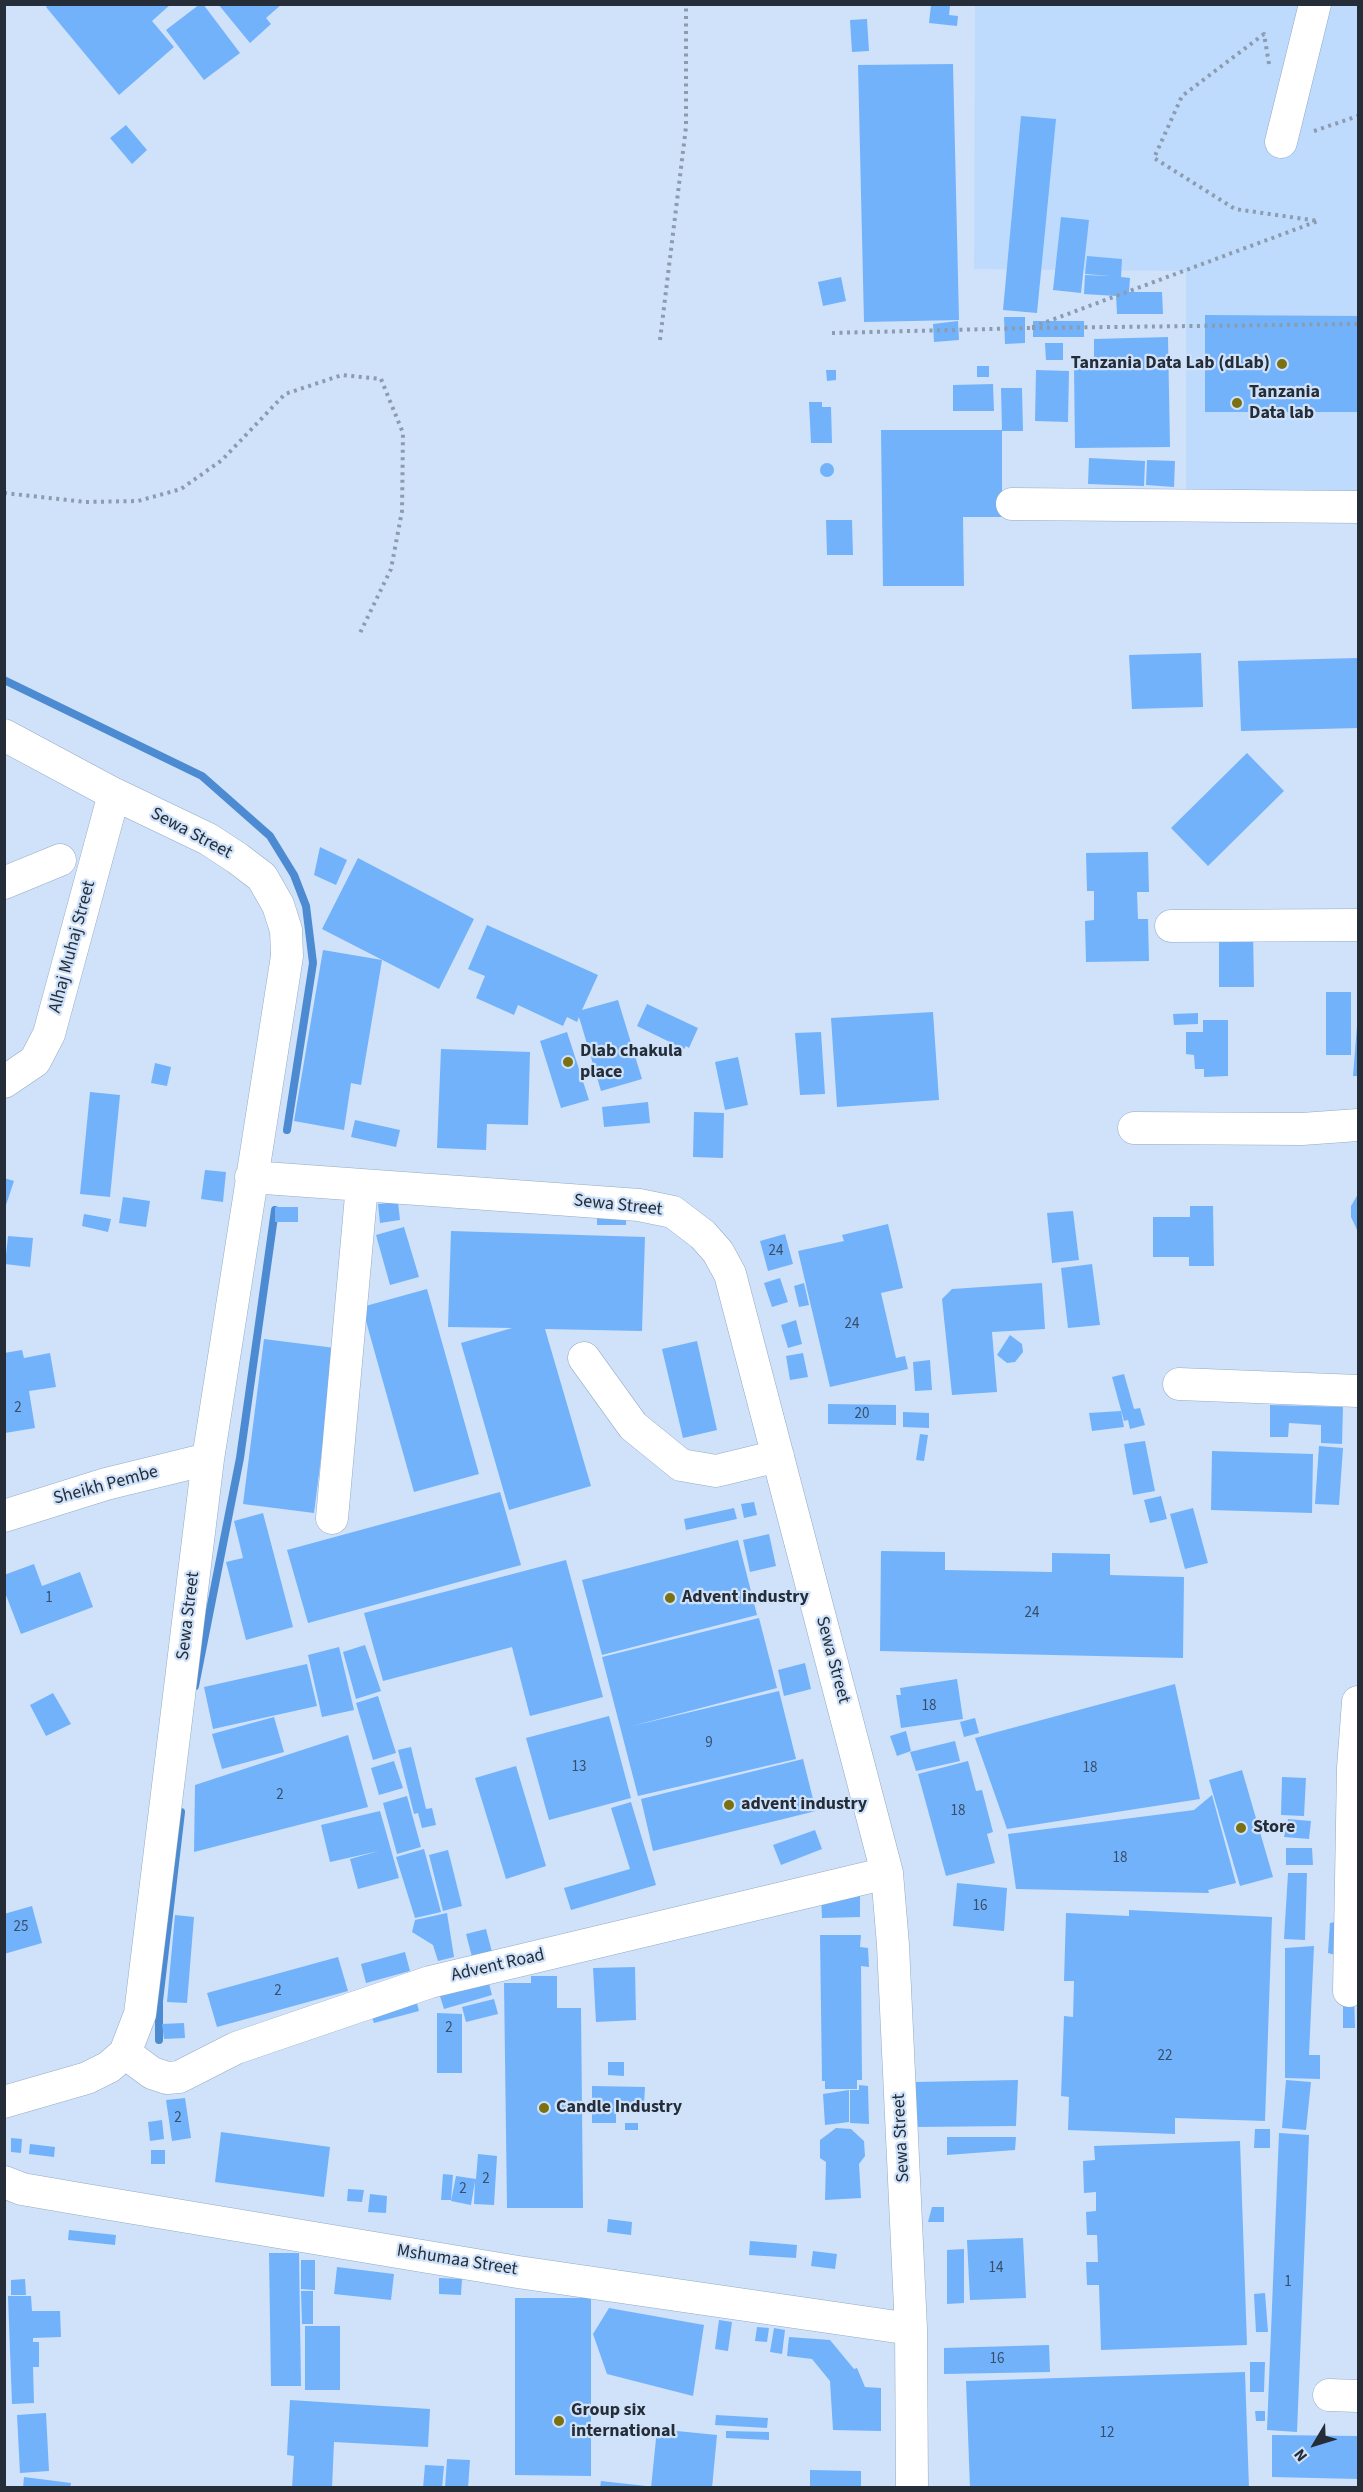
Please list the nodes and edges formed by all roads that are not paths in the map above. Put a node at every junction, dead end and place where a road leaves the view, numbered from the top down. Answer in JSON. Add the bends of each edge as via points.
{"nodes":[{"id":1,"x":1315,"y":4,"type":"edge"},
{"id":2,"x":1281,"y":141,"type":"road end"},
{"id":3,"x":1012,"y":504,"type":"dead end"},
{"id":4,"x":1359,"y":507,"type":"edge"},
{"id":5,"x":4,"y":735,"type":"edge"},
{"id":6,"x":114,"y":794,"type":"junction"},
{"id":7,"x":60,"y":861,"type":"dead end"},
{"id":8,"x":4,"y":882,"type":"edge"},
{"id":9,"x":1359,"y":925,"type":"edge"},
{"id":10,"x":1171,"y":926,"type":"dead end"},
{"id":11,"x":4,"y":1082,"type":"edge"},
{"id":12,"x":1359,"y":1125,"type":"edge"},
{"id":13,"x":1134,"y":1128,"type":"dead end"},
{"id":14,"x":251,"y":1177,"type":"junction"},
{"id":15,"x":362,"y":1185,"type":"junction"},
{"id":16,"x":584,"y":1358,"type":"dead end"},
{"id":17,"x":1179,"y":1384,"type":"dead end"},
{"id":18,"x":1359,"y":1392,"type":"edge"},
{"id":19,"x":778,"y":1456,"type":"junction"},
{"id":20,"x":208,"y":1460,"type":"junction"},
{"id":21,"x":4,"y":1516,"type":"edge"},
{"id":22,"x":332,"y":1518,"type":"dead end"},
{"id":23,"x":1359,"y":1702,"type":"edge"},
{"id":24,"x":887,"y":1873,"type":"junction"},
{"id":25,"x":1349,"y":1991,"type":"dead end"},
{"id":26,"x":125,"y":2053,"type":"junction"},
{"id":27,"x":4,"y":2102,"type":"edge"},
{"id":28,"x":4,"y":2182,"type":"edge"},
{"id":29,"x":911,"y":2329,"type":"junction"},
{"id":30,"x":912,"y":2487,"type":"edge"}],
"edges":[{"from":1,"to":2,"type":"street"},
{"from":3,"to":4,"type":"street"},
{"from":5,"to":6,"type":"street","name":"Sewa Street"},
{"from":6,"to":11,"type":"street","name":"Alhaj Muhaj Street","via":[[49,1035],[35,1061]]},
{"from":6,"to":14,"type":"street","name":"Sewa Street","via":[[208,839],[237,858],[262,877],[278,906],[286,930],[288,956]]},
{"from":7,"to":8,"type":"street"},
{"from":9,"to":10,"type":"street"},
{"from":12,"to":13,"type":"street","via":[[1302,1129]]},
{"from":14,"to":15,"type":"street","name":"Sewa Street"},
{"from":14,"to":20,"type":"street","name":"Sewa Street"},
{"from":15,"to":19,"type":"street","name":"Sewa Street","via":[[639,1205],[673,1212],[703,1235],[718,1252],[729,1274]]},
{"from":15,"to":22,"type":"street"},
{"from":16,"to":19,"type":"street","via":[[633,1426],[681,1465],[716,1471]]},
{"from":17,"to":18,"type":"street"},
{"from":19,"to":24,"type":"street","name":"Sewa Street"},
{"from":20,"to":21,"type":"street","name":"Sheikh Pembe","via":[[106,1484]]},
{"from":20,"to":26,"type":"street","name":"Sewa Street","via":[[147,1970],[140,2014]]},
{"from":23,"to":25,"type":"street","via":[[1353,1767]]},
{"from":24,"to":26,"type":"street","name":"Advent Road","via":[[430,1982],[236,2048],[179,2077],[152,2073]]},
{"from":24,"to":29,"type":"street","name":"Sewa Street"},
{"from":26,"to":27,"type":"street","via":[[87,2078]]},
{"from":28,"to":29,"type":"street","name":"Mshumaa Street","via":[[22,2189],[518,2272]]},
{"from":29,"to":30,"type":"street","name":"Sewa Street"}]}
